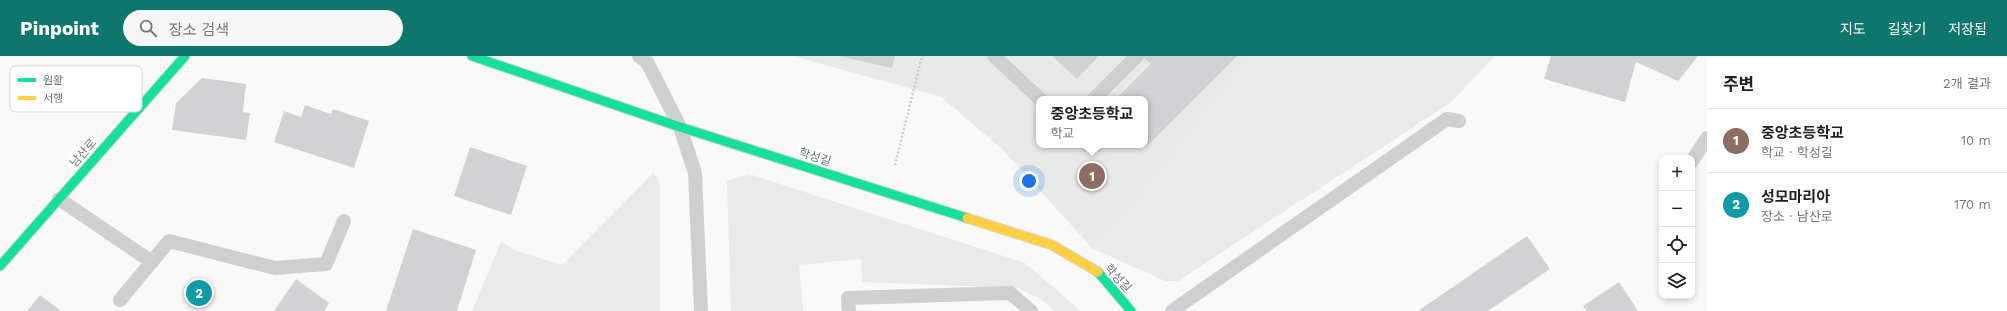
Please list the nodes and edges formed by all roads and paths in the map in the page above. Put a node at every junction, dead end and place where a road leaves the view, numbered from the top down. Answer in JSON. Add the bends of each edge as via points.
{"nodes":[{"id":1,"x":184,"y":56,"type":"edge"},
{"id":2,"x":472,"y":56,"type":"edge"},
{"id":3,"x":639,"y":56,"type":"edge"},
{"id":4,"x":922,"y":56,"type":"edge"},
{"id":5,"x":994,"y":56,"type":"edge"},
{"id":6,"x":1136,"y":56,"type":"edge"},
{"id":7,"x":1037,"y":96,"type":"edge"},
{"id":8,"x":1097,"y":96,"type":"edge"},
{"id":9,"x":142,"y":104,"type":"edge"},
{"id":10,"x":135,"y":112,"type":"edge"},
{"id":11,"x":1459,"y":122,"type":"dead end"},
{"id":12,"x":680,"y":127,"type":"junction"},
{"id":13,"x":1707,"y":138,"type":"edge"},
{"id":14,"x":1695,"y":156,"type":"edge"},
{"id":15,"x":893,"y":171,"type":"dead end"},
{"id":16,"x":59,"y":199,"type":"junction"},
{"id":17,"x":344,"y":221,"type":"dead end"},
{"id":18,"x":152,"y":262,"type":"junction"},
{"id":19,"x":0,"y":266,"type":"edge"},
{"id":20,"x":120,"y":300,"type":"dead end"},
{"id":21,"x":701,"y":311,"type":"edge"},
{"id":22,"x":848,"y":311,"type":"edge"},
{"id":23,"x":1031,"y":311,"type":"edge"},
{"id":24,"x":1131,"y":311,"type":"edge"},
{"id":25,"x":1172,"y":311,"type":"edge"}],
"edges":[{"from":1,"to":9,"type":"street","name":"남산로"},
{"from":2,"to":12,"type":"street","name":"학성길"},
{"from":3,"to":12,"type":"lane","via":[[647,62]]},
{"from":4,"to":15,"type":"path"},
{"from":5,"to":7,"type":"lane"},
{"from":6,"to":8,"type":"lane"},
{"from":10,"to":16,"type":"street","name":"남산로"},
{"from":11,"to":25,"type":"lane","via":[[1447,119]]},
{"from":12,"to":21,"type":"lane","via":[[694,173]]},
{"from":12,"to":24,"type":"street","name":"학성길","via":[[1052,245],[1099,273]]},
{"from":13,"to":14,"type":"lane"},
{"from":16,"to":18,"type":"lane"},
{"from":16,"to":19,"type":"street","name":"남산로"},
{"from":17,"to":18,"type":"lane","via":[[326,264],[275,268],[169,241]]},
{"from":18,"to":20,"type":"lane"},
{"from":22,"to":23,"type":"lane","via":[[848,298],[1010,293]]}]}
